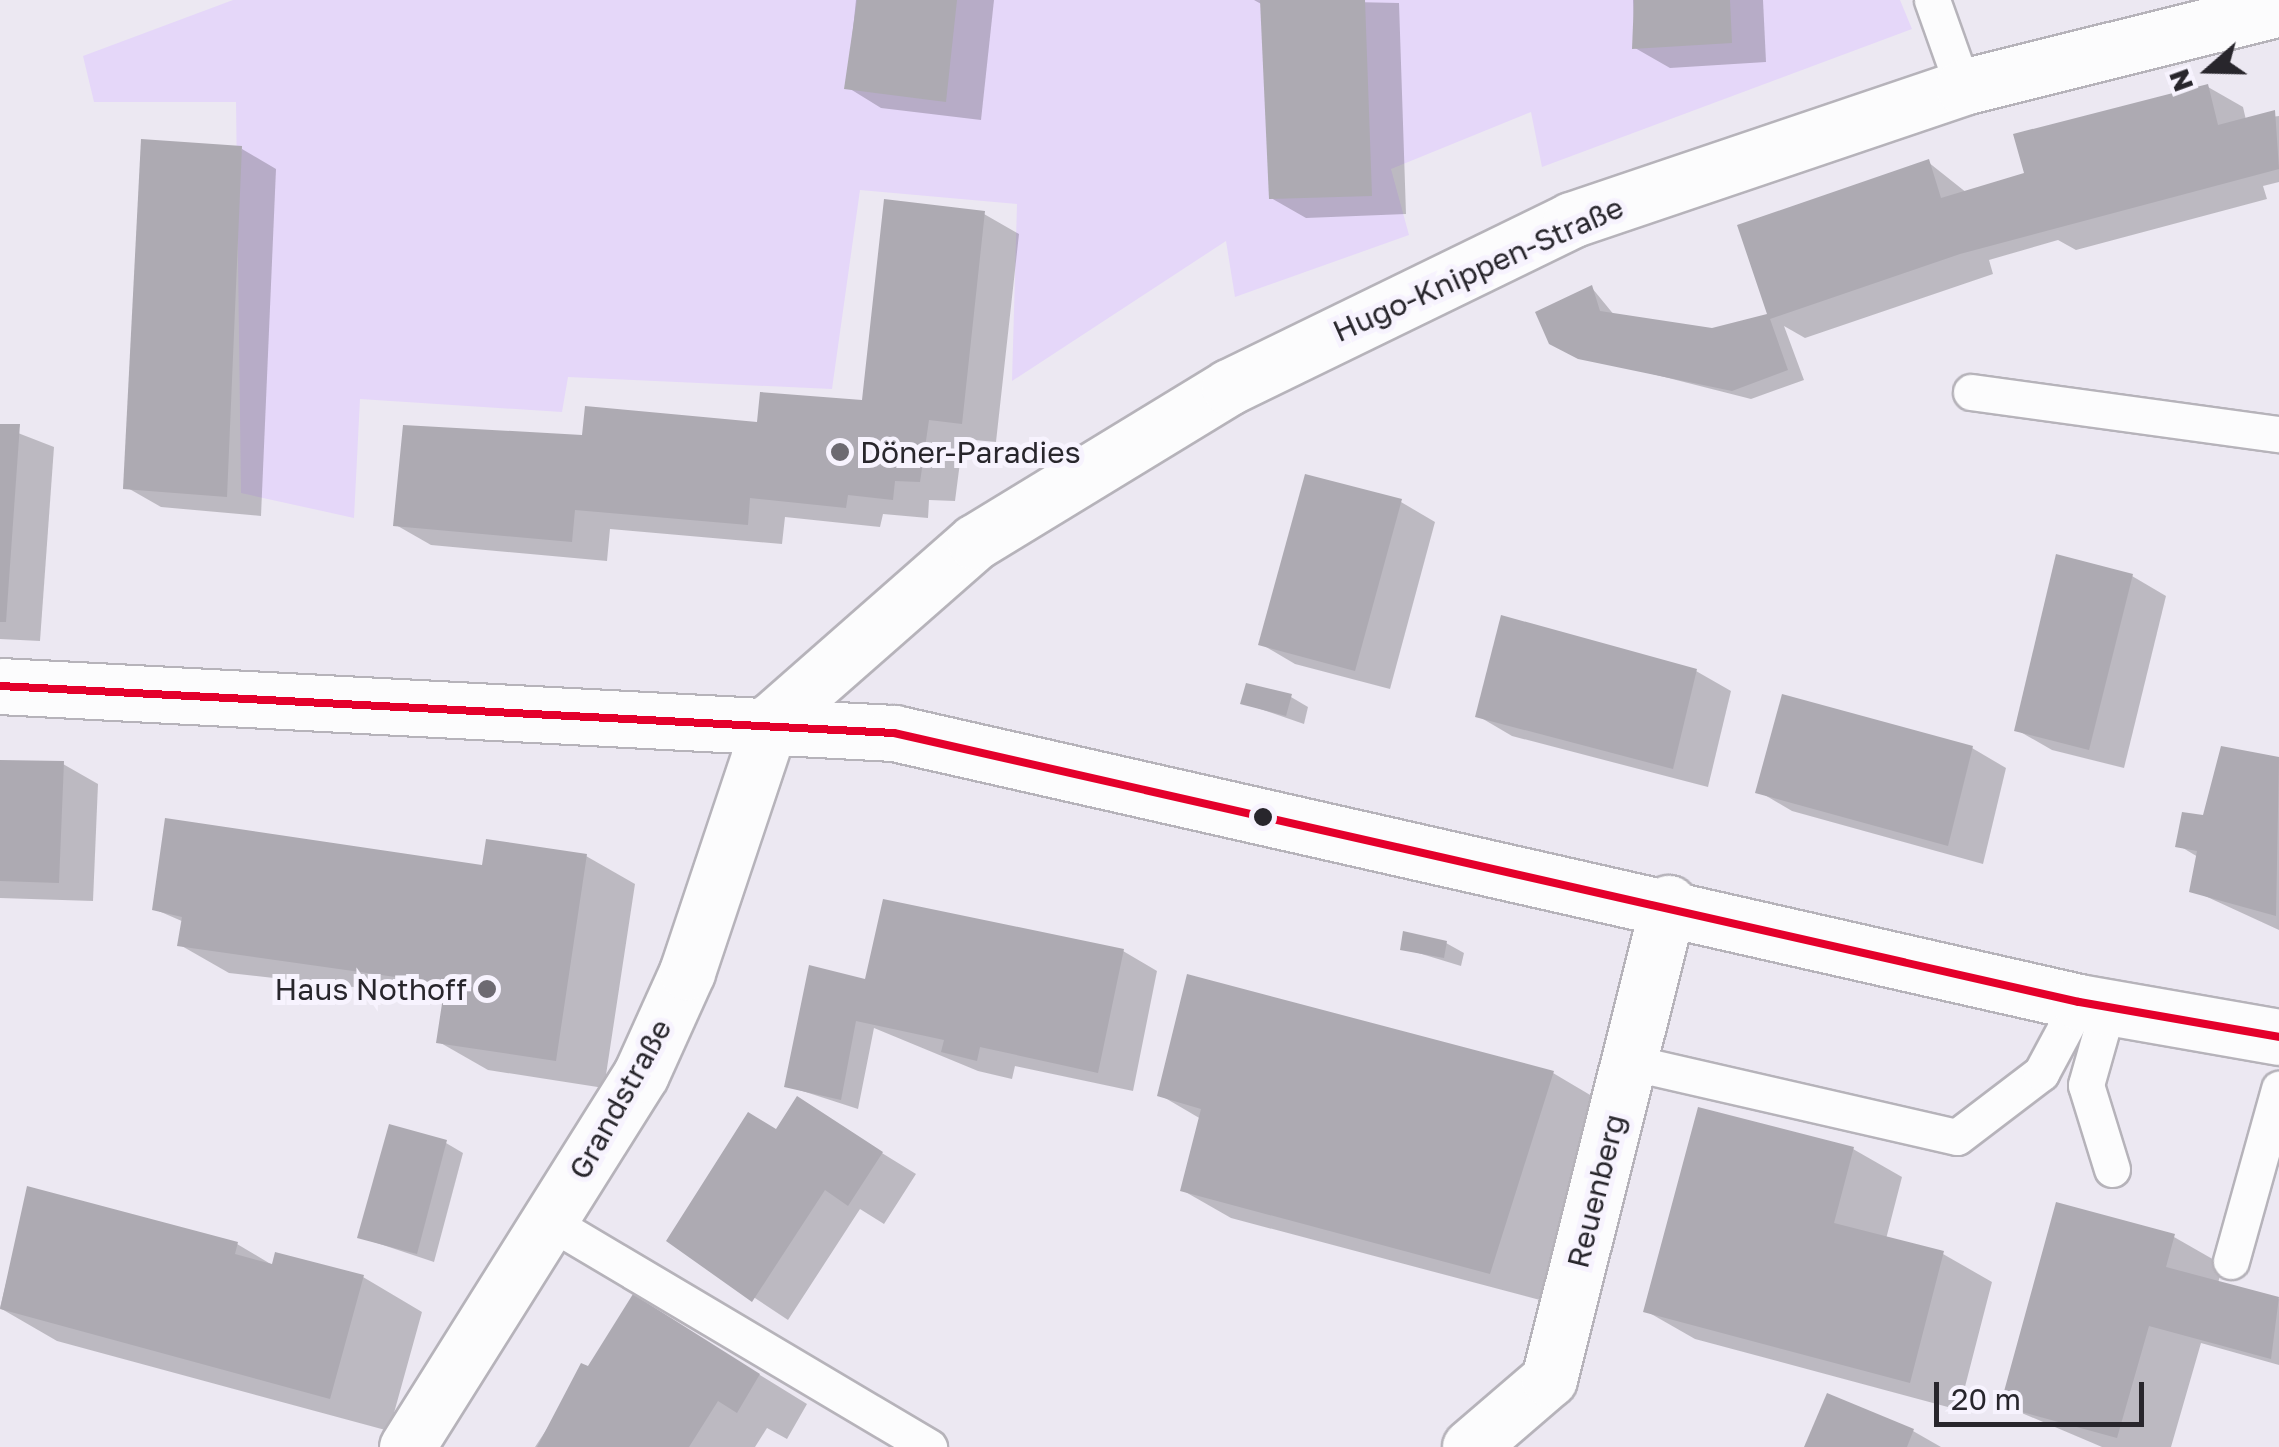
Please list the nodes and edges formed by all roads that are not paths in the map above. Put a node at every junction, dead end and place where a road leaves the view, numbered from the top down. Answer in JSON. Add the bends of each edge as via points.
{"nodes":[{"id":1,"x":1932,"y":0,"type":"edge"},
{"id":2,"x":2279,"y":8,"type":"edge"},
{"id":3,"x":1963,"y":87,"type":"junction"},
{"id":4,"x":1972,"y":392,"type":"dead end"},
{"id":5,"x":2279,"y":434,"type":"edge"},
{"id":6,"x":0,"y":686,"type":"edge"},
{"id":7,"x":771,"y":721,"type":"junction"},
{"id":8,"x":1669,"y":904,"type":"junction"},
{"id":9,"x":2094,"y":1004,"type":"junction"},
{"id":10,"x":2279,"y":1038,"type":"edge"},
{"id":11,"x":1628,"y":1062,"type":"junction"},
{"id":12,"x":2279,"y":1088,"type":"edge"},
{"id":13,"x":2112,"y":1169,"type":"dead end"},
{"id":14,"x":550,"y":1222,"type":"junction"},
{"id":15,"x":2230,"y":1261,"type":"dead end"},
{"id":16,"x":407,"y":1447,"type":"edge"},
{"id":17,"x":929,"y":1447,"type":"edge"},
{"id":18,"x":1470,"y":1447,"type":"edge"}],
"edges":[{"from":1,"to":3,"type":"lane"},
{"from":2,"to":3,"type":"street","name":"Hugo-Knippen-Straße"},
{"from":3,"to":7,"type":"street","name":"Hugo-Knippen-Straße","via":[[1571,220],[1230,386],[975,542]]},
{"from":4,"to":5,"type":"lane"},
{"from":6,"to":7,"type":"street"},
{"from":7,"to":8,"type":"street","via":[[894,733],[1236,816],[1416,845]]},
{"from":7,"to":14,"type":"street","name":"Grandstraße","via":[[686,972],[641,1074]]},
{"from":8,"to":9,"type":"street"},
{"from":8,"to":11,"type":"street","name":"Reuenberg"},
{"from":9,"to":10,"type":"street"},
{"from":9,"to":11,"type":"lane","via":[[2041,1073],[1957,1137]]},
{"from":9,"to":13,"type":"lane","via":[[2086,1084]]},
{"from":11,"to":18,"type":"street","name":"Reuenberg","via":[[1548,1379]]},
{"from":12,"to":15,"type":"lane"},
{"from":14,"to":16,"type":"street","name":"Grandstraße"},
{"from":14,"to":17,"type":"lane"}]}
